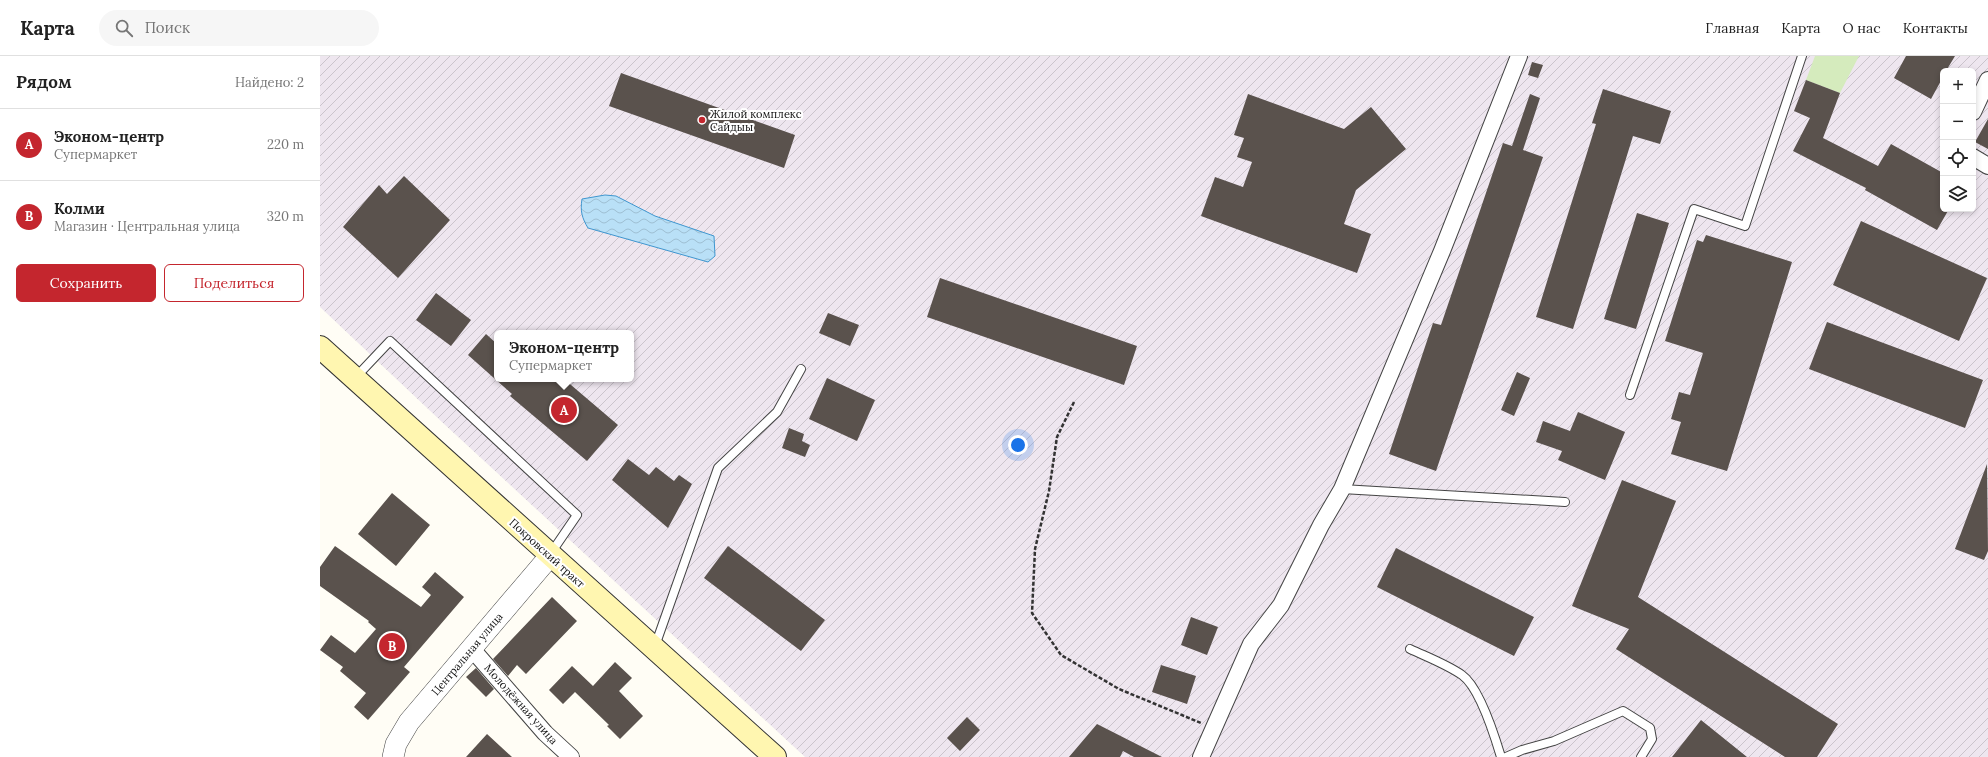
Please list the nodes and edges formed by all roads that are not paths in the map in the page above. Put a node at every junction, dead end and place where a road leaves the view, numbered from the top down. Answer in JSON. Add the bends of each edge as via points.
{"nodes":[{"id":1,"x":1519,"y":56,"type":"edge"},
{"id":2,"x":1802,"y":56,"type":"edge"},
{"id":3,"x":1988,"y":80,"type":"edge"},
{"id":4,"x":1976,"y":106,"type":"edge"},
{"id":5,"x":1976,"y":160,"type":"edge"},
{"id":6,"x":1988,"y":166,"type":"edge"},
{"id":7,"x":320,"y":347,"type":"edge"},
{"id":8,"x":801,"y":369,"type":"dead end"},
{"id":9,"x":354,"y":379,"type":"junction"},
{"id":10,"x":1630,"y":395,"type":"dead end"},
{"id":11,"x":1342,"y":489,"type":"junction"},
{"id":12,"x":1565,"y":502,"type":"dead end"},
{"id":13,"x":550,"y":556,"type":"junction"},
{"id":14,"x":472,"y":649,"type":"junction"},
{"id":15,"x":654,"y":649,"type":"junction"},
{"id":16,"x":1410,"y":649,"type":"dead end"},
{"id":17,"x":393,"y":757,"type":"edge"},
{"id":18,"x":571,"y":757,"type":"edge"},
{"id":19,"x":774,"y":757,"type":"edge"},
{"id":20,"x":1201,"y":757,"type":"edge"},
{"id":21,"x":1501,"y":757,"type":"edge"},
{"id":22,"x":1506,"y":757,"type":"edge"},
{"id":23,"x":1641,"y":757,"type":"edge"}],
"edges":[{"from":1,"to":11,"type":"street","via":[[1442,252]]},
{"from":2,"to":10,"type":"lane","via":[[1745,226],[1694,209]]},
{"from":3,"to":4,"type":"street"},
{"from":5,"to":6,"type":"street"},
{"from":7,"to":9,"type":"main road","name":"Покровский тракт"},
{"from":8,"to":15,"type":"lane","via":[[777,412],[718,468]]},
{"from":9,"to":13,"type":"main road","name":"Покровский тракт"},
{"from":9,"to":13,"type":"lane","via":[[390,341],[577,516]]},
{"from":11,"to":12,"type":"lane"},
{"from":11,"to":20,"type":"street","via":[[1321,525],[1282,605],[1251,644]]},
{"from":13,"to":14,"type":"street","name":"Центральная улица"},
{"from":13,"to":15,"type":"main road","name":"Покровский тракт"},
{"from":14,"to":17,"type":"street","name":"Центральная улица","via":[[409,722],[396,744]]},
{"from":14,"to":18,"type":"street","name":"Молодёжная улица","via":[[545,733]]},
{"from":15,"to":19,"type":"main road","name":"Покровский тракт"},
{"from":16,"to":21,"type":"lane","via":[[1463,676],[1492,724]]},
{"from":22,"to":23,"type":"lane","via":[[1554,741],[1624,712],[1650,728],[1652,739]]}]}
